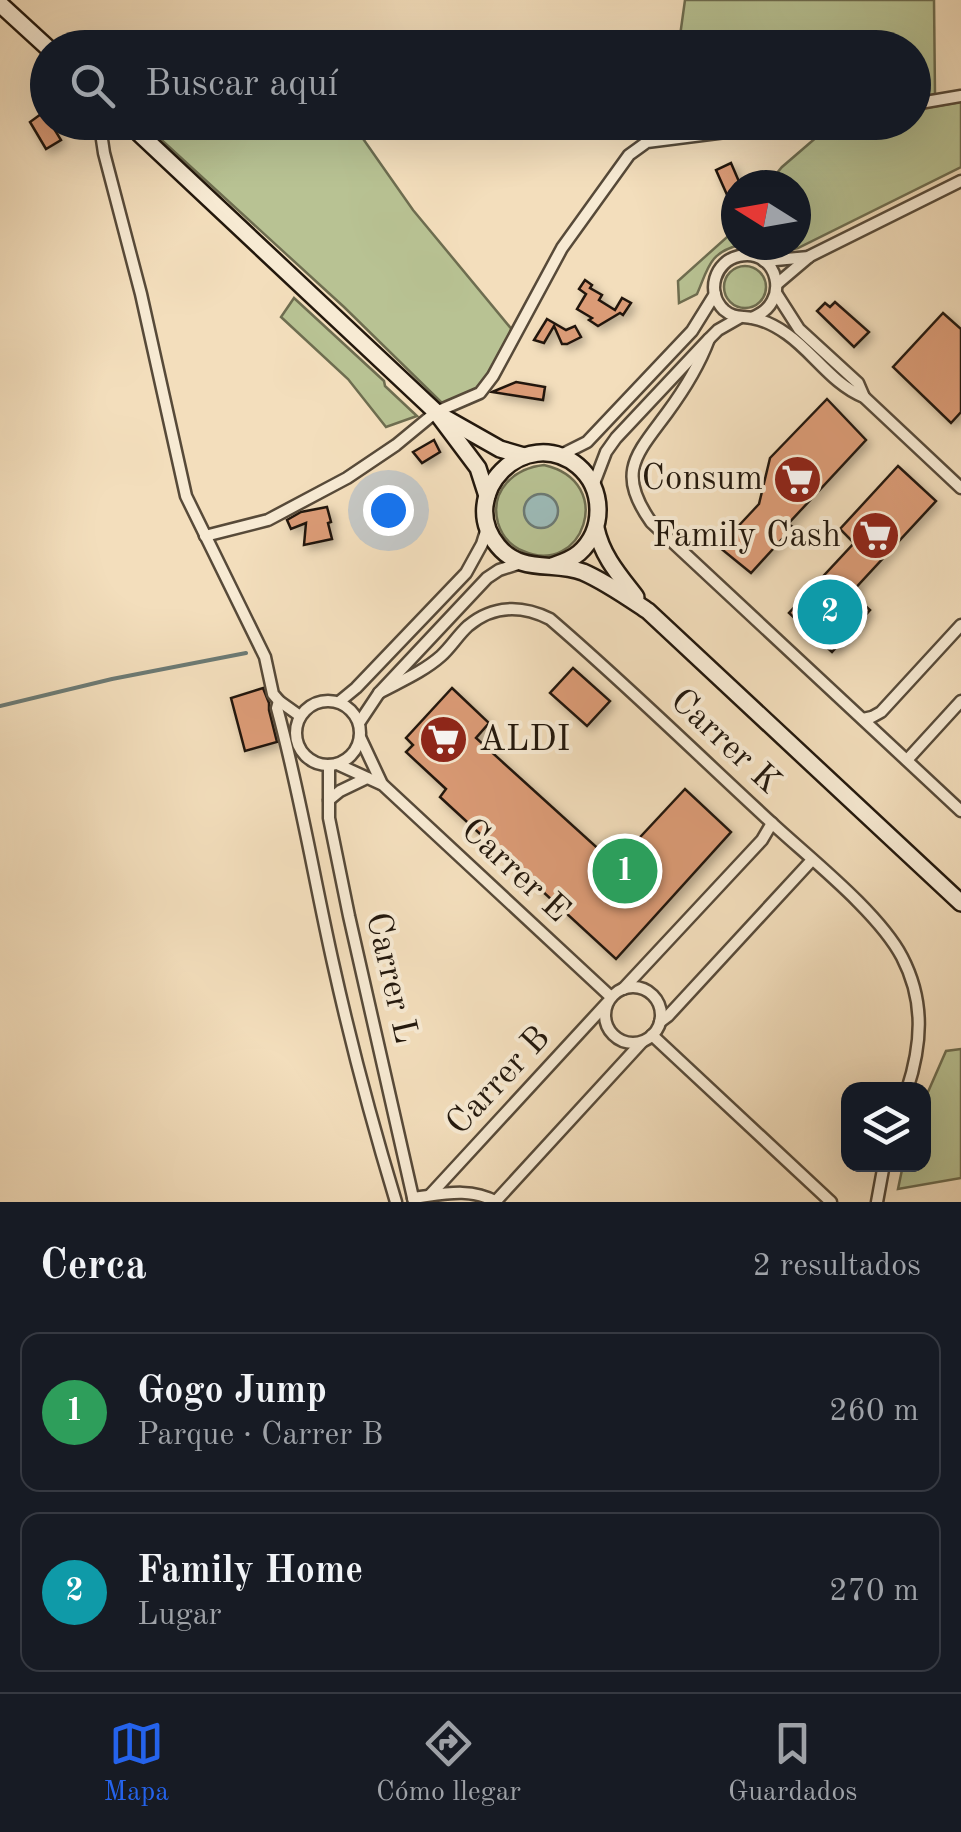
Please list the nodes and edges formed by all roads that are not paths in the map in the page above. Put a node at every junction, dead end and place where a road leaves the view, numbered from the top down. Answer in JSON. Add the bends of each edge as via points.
{"nodes":[{"id":1,"x":0,"y":4,"type":"edge"},
{"id":2,"x":30,"y":32,"type":"edge"},
{"id":3,"x":961,"y":96,"type":"edge"},
{"id":4,"x":931,"y":101,"type":"edge"},
{"id":5,"x":102,"y":140,"type":"edge"},
{"id":6,"x":146,"y":140,"type":"edge"},
{"id":7,"x":663,"y":140,"type":"edge"},
{"id":8,"x":961,"y":181,"type":"edge"},
{"id":9,"x":811,"y":256,"type":"edge"},
{"id":10,"x":773,"y":260,"type":"edge"},
{"id":11,"x":806,"y":260,"type":"edge"},
{"id":12,"x":764,"y":261,"type":"junction"},
{"id":13,"x":776,"y":288,"type":"junction"},
{"id":14,"x":714,"y":294,"type":"junction"},
{"id":15,"x":745,"y":318,"type":"junction"},
{"id":16,"x":709,"y":338,"type":"junction"},
{"id":17,"x":864,"y":397,"type":"junction"},
{"id":18,"x":436,"y":412,"type":"junction"},
{"id":19,"x":524,"y":456,"type":"junction"},
{"id":20,"x":559,"y":456,"type":"junction"},
{"id":21,"x":593,"y":486,"type":"junction"},
{"id":22,"x":961,"y":488,"type":"edge"},
{"id":23,"x":486,"y":496,"type":"junction"},
{"id":24,"x":488,"y":527,"type":"junction"},
{"id":25,"x":596,"y":528,"type":"junction"},
{"id":26,"x":205,"y":536,"type":"junction"},
{"id":27,"x":521,"y":563,"type":"junction"},
{"id":28,"x":552,"y":566,"type":"junction"},
{"id":29,"x":648,"y":612,"type":"junction"},
{"id":30,"x":961,"y":626,"type":"edge"},
{"id":31,"x":379,"y":694,"type":"junction"},
{"id":32,"x":279,"y":701,"type":"junction"},
{"id":33,"x":961,"y":701,"type":"edge"},
{"id":34,"x":339,"y":702,"type":"junction"},
{"id":35,"x":300,"y":716,"type":"junction"},
{"id":36,"x":863,"y":719,"type":"junction"},
{"id":37,"x":359,"y":723,"type":"junction"},
{"id":38,"x":360,"y":738,"type":"junction"},
{"id":39,"x":907,"y":760,"type":"junction"},
{"id":40,"x":333,"y":764,"type":"junction"},
{"id":41,"x":368,"y":778,"type":"junction"},
{"id":42,"x":383,"y":785,"type":"junction"},
{"id":43,"x":329,"y":800,"type":"junction"},
{"id":44,"x":961,"y":811,"type":"edge"},
{"id":45,"x":772,"y":823,"type":"junction"},
{"id":46,"x":812,"y":860,"type":"junction"},
{"id":47,"x":961,"y":903,"type":"edge"},
{"id":48,"x":623,"y":989,"type":"junction"},
{"id":49,"x":609,"y":1000,"type":"junction"},
{"id":50,"x":660,"y":1022,"type":"junction"},
{"id":51,"x":647,"y":1038,"type":"junction"},
{"id":52,"x":910,"y":1082,"type":"edge"},
{"id":53,"x":883,"y":1172,"type":"edge"},
{"id":54,"x":430,"y":1196,"type":"junction"},
{"id":55,"x":413,"y":1200,"type":"edge"},
{"id":56,"x":497,"y":1201,"type":"edge"},
{"id":57,"x":396,"y":1202,"type":"edge"},
{"id":58,"x":831,"y":1202,"type":"edge"},
{"id":59,"x":877,"y":1202,"type":"edge"}],
"edges":[{"from":1,"to":2,"type":"main road"},
{"from":3,"to":4,"type":"street"},
{"from":5,"to":26,"type":"street","via":[[178,471]]},
{"from":6,"to":18,"type":"main road"},
{"from":7,"to":18,"type":"street","via":[[629,155],[562,248],[480,393]]},
{"from":8,"to":9,"type":"street"},
{"from":10,"to":12,"type":"street"},
{"from":11,"to":13,"type":"street"},
{"from":12,"to":13,"type":"street"},
{"from":12,"to":14,"type":"street","via":[[746,255],[728,260],[716,275]]},
{"from":13,"to":15,"type":"street","via":[[767,309]]},
{"from":13,"to":17,"type":"street","via":[[799,329],[858,383]]},
{"from":14,"to":15,"type":"street","via":[[724,310]]},
{"from":14,"to":20,"type":"street","via":[[692,331],[587,442]]},
{"from":15,"to":16,"type":"street"},
{"from":15,"to":17,"type":"street","via":[[790,336]]},
{"from":16,"to":21,"type":"street","via":[[616,438]]},
{"from":16,"to":36,"type":"street","via":[[682,392],[638,452],[636,496],[650,522]]},
{"from":17,"to":22,"type":"street"},
{"from":18,"to":19,"type":"main road"},
{"from":18,"to":23,"type":"main road","via":[[478,468]]},
{"from":18,"to":26,"type":"street","via":[[302,503],[268,520]]},
{"from":19,"to":20,"type":"main road"},
{"from":19,"to":23,"type":"main road","via":[[500,471]]},
{"from":20,"to":21,"type":"main road"},
{"from":21,"to":25,"type":"main road"},
{"from":23,"to":24,"type":"main road"},
{"from":24,"to":27,"type":"main road","via":[[500,549]]},
{"from":24,"to":34,"type":"street","via":[[466,573]]},
{"from":25,"to":28,"type":"main road","via":[[579,554]]},
{"from":25,"to":29,"type":"main road","via":[[609,563]]},
{"from":26,"to":32,"type":"street"},
{"from":27,"to":28,"type":"main road"},
{"from":27,"to":31,"type":"street","via":[[488,578]]},
{"from":28,"to":29,"type":"main road","via":[[585,573]]},
{"from":29,"to":47,"type":"main road"},
{"from":30,"to":36,"type":"street","via":[[881,712]]},
{"from":31,"to":37,"type":"street"},
{"from":31,"to":45,"type":"street","name":"Carrer K","via":[[442,656],[486,615],[532,610],[574,640]]},
{"from":32,"to":35,"type":"street"},
{"from":32,"to":57,"type":"street","via":[[332,961]]},
{"from":33,"to":39,"type":"street"},
{"from":34,"to":35,"type":"street","via":[[321,701]]},
{"from":34,"to":37,"type":"street"},
{"from":35,"to":40,"type":"street","via":[[296,742],[302,752]]},
{"from":36,"to":39,"type":"street"},
{"from":37,"to":38,"type":"street"},
{"from":38,"to":40,"type":"street","via":[[346,760]]},
{"from":38,"to":42,"type":"street"},
{"from":39,"to":44,"type":"street"},
{"from":40,"to":41,"type":"street"},
{"from":40,"to":43,"type":"street","name":"Carrer L"},
{"from":41,"to":42,"type":"street"},
{"from":41,"to":43,"type":"street"},
{"from":42,"to":49,"type":"street","name":"Carrer E"},
{"from":43,"to":55,"type":"street","name":"Carrer L"},
{"from":45,"to":46,"type":"street","name":"Carrer K"},
{"from":45,"to":48,"type":"street"},
{"from":46,"to":50,"type":"street"},
{"from":46,"to":52,"type":"street","name":"Carrer K","via":[[902,956],[918,1007],[918,1058]]},
{"from":48,"to":49,"type":"street"},
{"from":48,"to":50,"type":"street","via":[[640,988],[654,998]]},
{"from":49,"to":51,"type":"street","via":[[605,1019],[612,1034],[626,1042]]},
{"from":49,"to":54,"type":"street","name":"Carrer B"},
{"from":50,"to":51,"type":"street"},
{"from":51,"to":56,"type":"street"},
{"from":51,"to":58,"type":"street"},
{"from":53,"to":59,"type":"street"},
{"from":54,"to":55,"type":"street"},
{"from":54,"to":56,"type":"street","via":[[469,1192]]}]}
